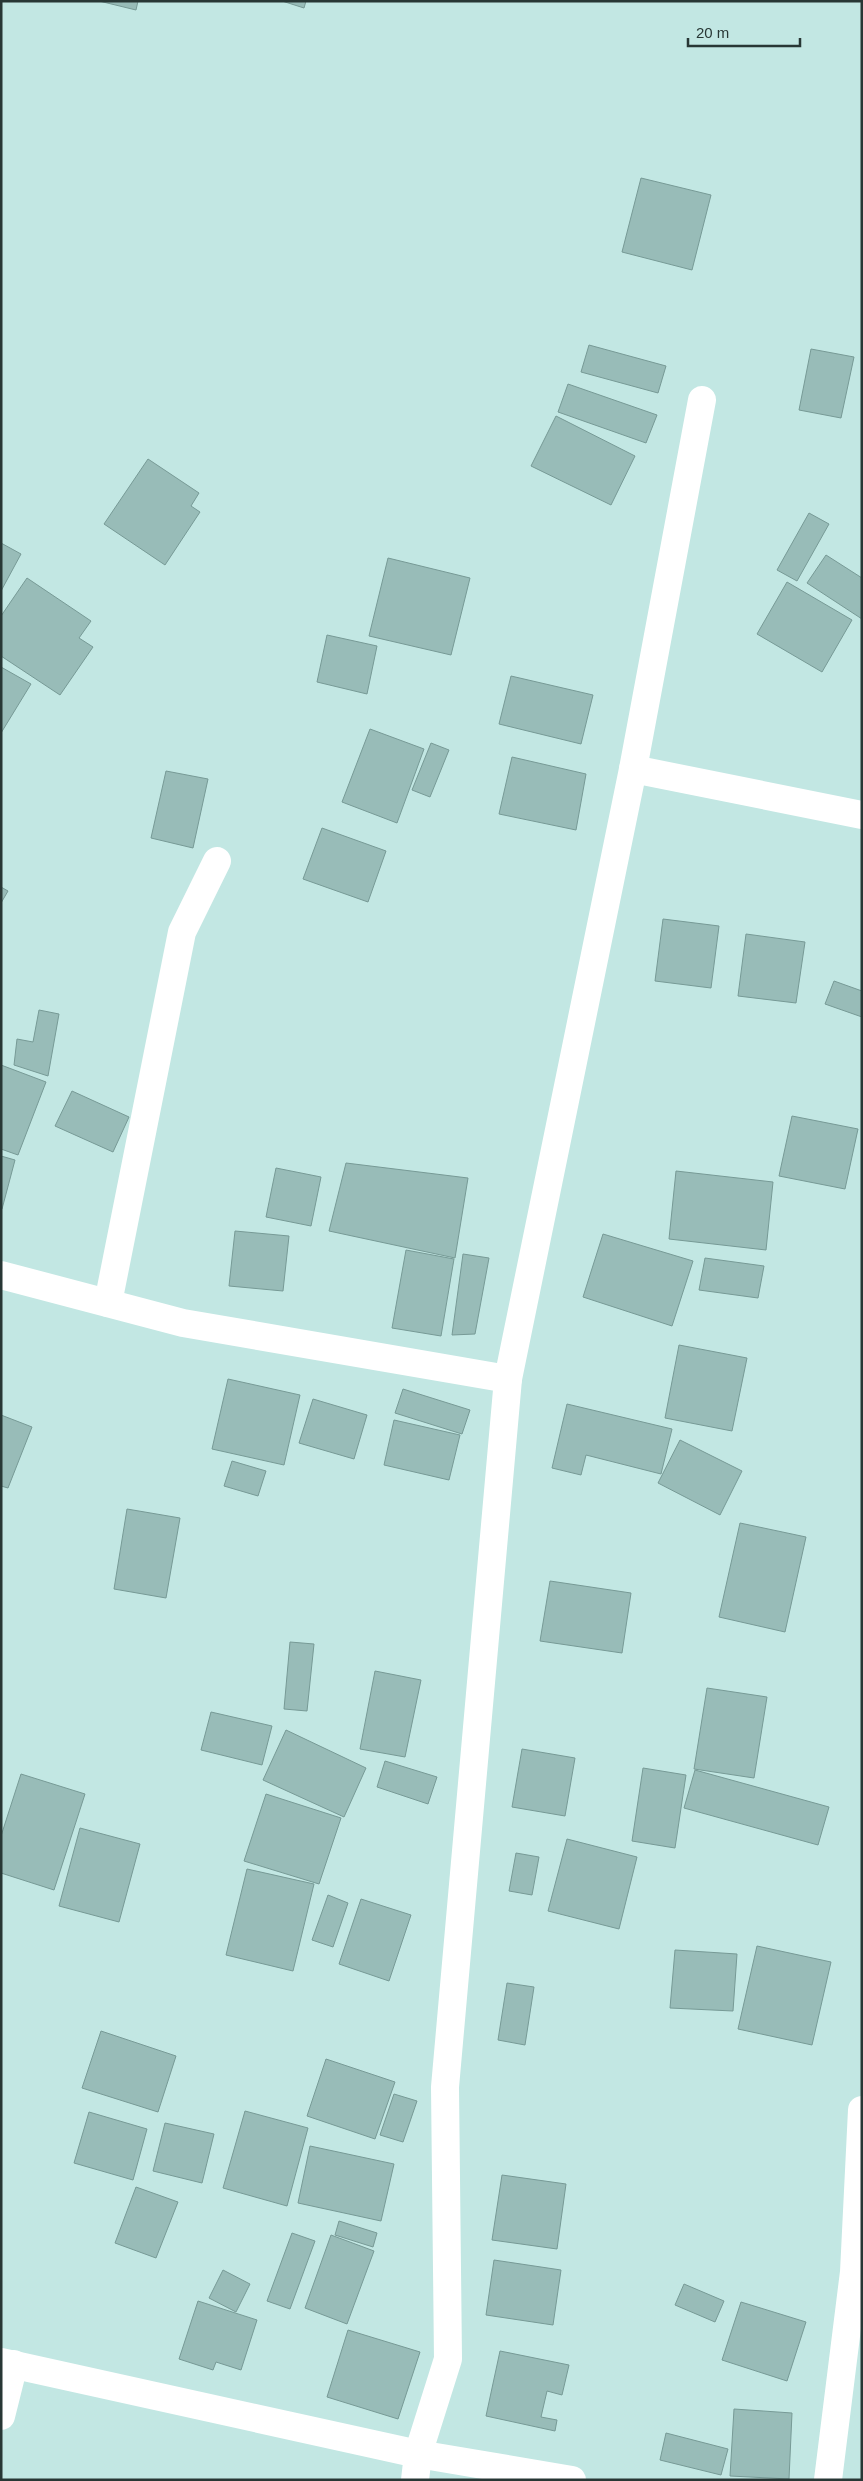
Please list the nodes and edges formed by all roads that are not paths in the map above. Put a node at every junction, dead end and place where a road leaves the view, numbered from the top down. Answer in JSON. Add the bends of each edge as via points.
{"nodes":[{"id":1,"x":702,"y":400,"type":"dead end"},
{"id":2,"x":634,"y":769,"type":"junction"},
{"id":3,"x":862,"y":815,"type":"edge"},
{"id":4,"x":217,"y":861,"type":"dead end"},
{"id":5,"x":1,"y":1275,"type":"edge"},
{"id":6,"x":108,"y":1303,"type":"junction"},
{"id":7,"x":508,"y":1379,"type":"junction"},
{"id":8,"x":862,"y":2110,"type":"edge"},
{"id":9,"x":7,"y":2363,"type":"edge"},
{"id":10,"x":1,"y":2416,"type":"edge"},
{"id":11,"x":417,"y":2467,"type":"edge"},
{"id":12,"x":572,"y":2480,"type":"edge"},
{"id":13,"x":828,"y":2480,"type":"edge"}],
"edges":[{"from":1,"to":2,"type":"street"},
{"from":2,"to":3,"type":"street"},
{"from":2,"to":7,"type":"street"},
{"from":4,"to":6,"type":"street","via":[[182,932]]},
{"from":5,"to":6,"type":"street"},
{"from":6,"to":7,"type":"street","via":[[183,1323]]},
{"from":7,"to":11,"type":"street","via":[[446,2087],[448,2359]]},
{"from":8,"to":13,"type":"street","via":[[854,2272]]},
{"from":9,"to":10,"type":"street"},
{"from":9,"to":11,"type":"street"},
{"from":11,"to":12,"type":"street"}]}
